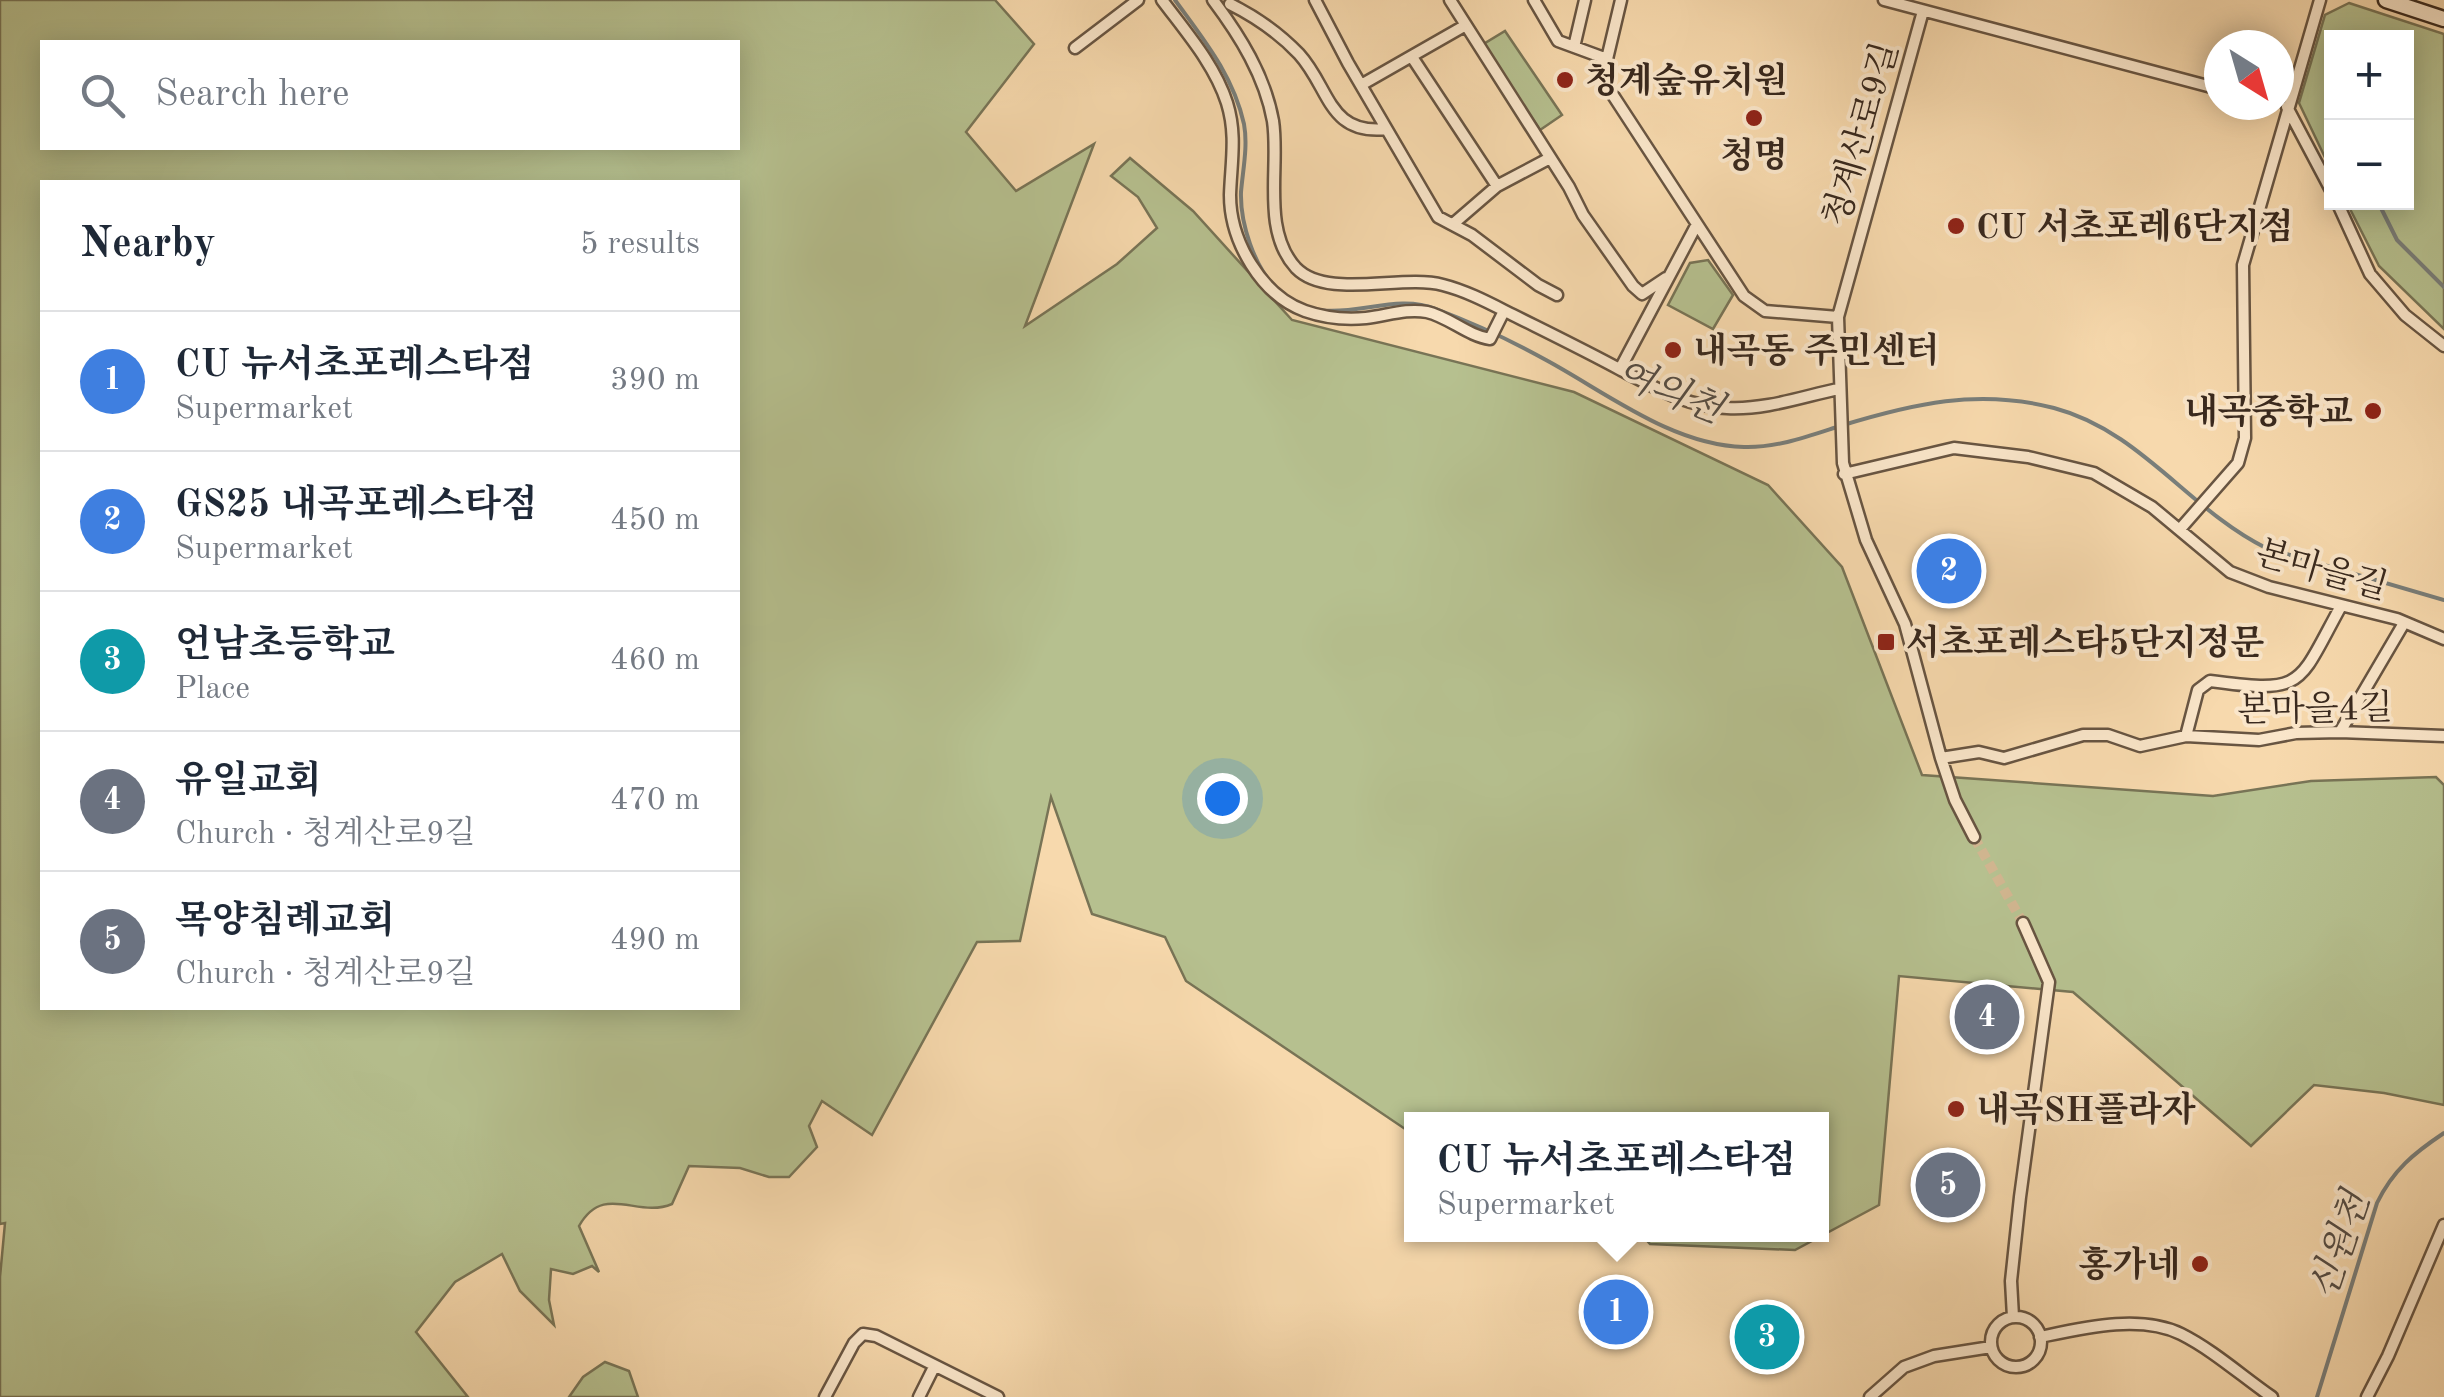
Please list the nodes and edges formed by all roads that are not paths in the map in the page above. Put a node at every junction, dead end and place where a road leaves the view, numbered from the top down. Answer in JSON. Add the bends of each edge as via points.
{"nodes":[{"id":1,"x":1138,"y":0,"type":"edge"},
{"id":2,"x":1162,"y":0,"type":"edge"},
{"id":3,"x":1213,"y":0,"type":"edge"},
{"id":4,"x":1315,"y":0,"type":"edge"},
{"id":5,"x":1450,"y":0,"type":"edge"},
{"id":6,"x":1534,"y":0,"type":"edge"},
{"id":7,"x":1585,"y":0,"type":"edge"},
{"id":8,"x":1621,"y":0,"type":"edge"},
{"id":9,"x":1884,"y":0,"type":"edge"},
{"id":10,"x":2320,"y":0,"type":"edge"},
{"id":11,"x":2386,"y":0,"type":"edge"},
{"id":12,"x":1228,"y":5,"type":"edge"},
{"id":13,"x":1923,"y":11,"type":"junction"},
{"id":14,"x":2444,"y":19,"type":"edge"},
{"id":15,"x":1466,"y":25,"type":"junction"},
{"id":16,"x":1574,"y":47,"type":"junction"},
{"id":17,"x":1075,"y":48,"type":"dead end"},
{"id":18,"x":1412,"y":56,"type":"junction"},
{"id":19,"x":1607,"y":59,"type":"junction"},
{"id":20,"x":2294,"y":74,"type":"edge"},
{"id":21,"x":2204,"y":85,"type":"edge"},
{"id":22,"x":1362,"y":86,"type":"junction"},
{"id":23,"x":2280,"y":120,"type":"edge"},
{"id":24,"x":2291,"y":120,"type":"edge"},
{"id":25,"x":1386,"y":129,"type":"junction"},
{"id":26,"x":1550,"y":158,"type":"junction"},
{"id":27,"x":2324,"y":178,"type":"edge"},
{"id":28,"x":1497,"y":186,"type":"junction"},
{"id":29,"x":2340,"y":210,"type":"edge"},
{"id":30,"x":1453,"y":224,"type":"junction"},
{"id":31,"x":1697,"y":224,"type":"junction"},
{"id":32,"x":1667,"y":278,"type":"junction"},
{"id":33,"x":1558,"y":295,"type":"dead end"},
{"id":34,"x":1504,"y":310,"type":"junction"},
{"id":35,"x":1838,"y":317,"type":"junction"},
{"id":36,"x":2444,"y":346,"type":"edge"},
{"id":37,"x":1620,"y":369,"type":"junction"},
{"id":38,"x":1839,"y":393,"type":"junction"},
{"id":39,"x":1843,"y":468,"type":"junction"},
{"id":40,"x":2185,"y":523,"type":"junction"},
{"id":41,"x":2341,"y":606,"type":"junction"},
{"id":42,"x":2404,"y":623,"type":"junction"},
{"id":43,"x":2444,"y":639,"type":"edge"},
{"id":44,"x":2340,"y":732,"type":"junction"},
{"id":45,"x":2186,"y":736,"type":"junction"},
{"id":46,"x":2444,"y":736,"type":"edge"},
{"id":47,"x":1941,"y":758,"type":"junction"},
{"id":48,"x":1974,"y":837,"type":"tunnel mouth"},
{"id":49,"x":2023,"y":923,"type":"tunnel mouth"},
{"id":50,"x":2444,"y":1224,"type":"edge"},
{"id":51,"x":2013,"y":1317,"type":"junction"},
{"id":52,"x":2040,"y":1337,"type":"junction"},
{"id":53,"x":1991,"y":1347,"type":"junction"},
{"id":54,"x":934,"y":1367,"type":"junction"},
{"id":55,"x":825,"y":1397,"type":"edge"},
{"id":56,"x":919,"y":1397,"type":"edge"},
{"id":57,"x":998,"y":1397,"type":"edge"},
{"id":58,"x":1870,"y":1397,"type":"edge"},
{"id":59,"x":2272,"y":1397,"type":"edge"},
{"id":60,"x":2367,"y":1397,"type":"edge"}],
"edges":[{"from":1,"to":17,"type":"street"},
{"from":2,"to":34,"type":"street","via":[[1217,75],[1235,135],[1232,222],[1246,255],[1285,302],[1325,316],[1426,312],[1490,340]]},
{"from":3,"to":12,"type":"street"},
{"from":4,"to":22,"type":"street"},
{"from":5,"to":15,"type":"street"},
{"from":6,"to":16,"type":"street","via":[[1558,41]]},
{"from":7,"to":16,"type":"street"},
{"from":8,"to":19,"type":"street"},
{"from":9,"to":13,"type":"street"},
{"from":10,"to":20,"type":"street"},
{"from":11,"to":14,"type":"main road"},
{"from":12,"to":25,"type":"street","via":[[1254,16],[1302,57],[1338,116],[1365,131]]},
{"from":12,"to":34,"type":"street","via":[[1272,119],[1279,236],[1295,266],[1309,278],[1332,283],[1443,285]]},
{"from":13,"to":21,"type":"street","name":"청계산로9길"},
{"from":13,"to":35,"type":"street","name":"청계산로9길"},
{"from":15,"to":18,"type":"street"},
{"from":15,"to":26,"type":"street"},
{"from":16,"to":19,"type":"street"},
{"from":18,"to":22,"type":"street"},
{"from":18,"to":28,"type":"street"},
{"from":19,"to":31,"type":"street","via":[[1605,83]]},
{"from":22,"to":25,"type":"street"},
{"from":23,"to":40,"type":"street","via":[[2244,264],[2245,438],[2238,463]]},
{"from":24,"to":27,"type":"street"},
{"from":25,"to":30,"type":"street","via":[[1438,217]]},
{"from":26,"to":28,"type":"street"},
{"from":26,"to":32,"type":"street","via":[[1633,286],[1642,294]]},
{"from":28,"to":30,"type":"street"},
{"from":29,"to":36,"type":"street","via":[[2370,274]]},
{"from":30,"to":33,"type":"street"},
{"from":31,"to":32,"type":"street"},
{"from":31,"to":35,"type":"street","via":[[1744,296],[1765,311]]},
{"from":32,"to":37,"type":"street"},
{"from":34,"to":37,"type":"street"},
{"from":35,"to":38,"type":"street","name":"청계산로9길"},
{"from":37,"to":38,"type":"street","via":[[1699,406],[1752,408]]},
{"from":38,"to":39,"type":"street","name":"청계산로9길"},
{"from":39,"to":40,"type":"street","name":"본마을길","via":[[1954,448],[2028,457],[2094,473]]},
{"from":39,"to":47,"type":"street","via":[[1866,540],[1905,624]]},
{"from":40,"to":41,"type":"street","name":"본마을길","via":[[2196,546],[2230,572]]},
{"from":41,"to":42,"type":"street","name":"본마을길"},
{"from":41,"to":45,"type":"street","via":[[2306,670],[2290,683],[2204,684]]},
{"from":42,"to":43,"type":"street","name":"본마을길"},
{"from":42,"to":44,"type":"street","name":"본마을길"},
{"from":44,"to":45,"type":"street","name":"본마을4길","via":[[2259,740]]},
{"from":44,"to":46,"type":"street","name":"본마을4길"},
{"from":45,"to":47,"type":"street","via":[[2140,746],[2108,734],[2083,735],[2004,758],[1978,752]]},
{"from":47,"to":48,"type":"street"},
{"from":49,"to":51,"type":"street","via":[[2049,982],[2020,1197]]},
{"from":50,"to":60,"type":"street"},
{"from":51,"to":52,"type":"street","via":[[2033,1325]]},
{"from":51,"to":53,"type":"street","via":[[1997,1325]]},
{"from":52,"to":53,"type":"street","via":[[2038,1356],[2017,1368],[2001,1362]]},
{"from":52,"to":59,"type":"street","via":[[2110,1325],[2180,1333]]},
{"from":53,"to":58,"type":"street","via":[[1904,1366]]},
{"from":54,"to":55,"type":"street","via":[[864,1334]]},
{"from":54,"to":56,"type":"street"},
{"from":54,"to":57,"type":"street"}]}
